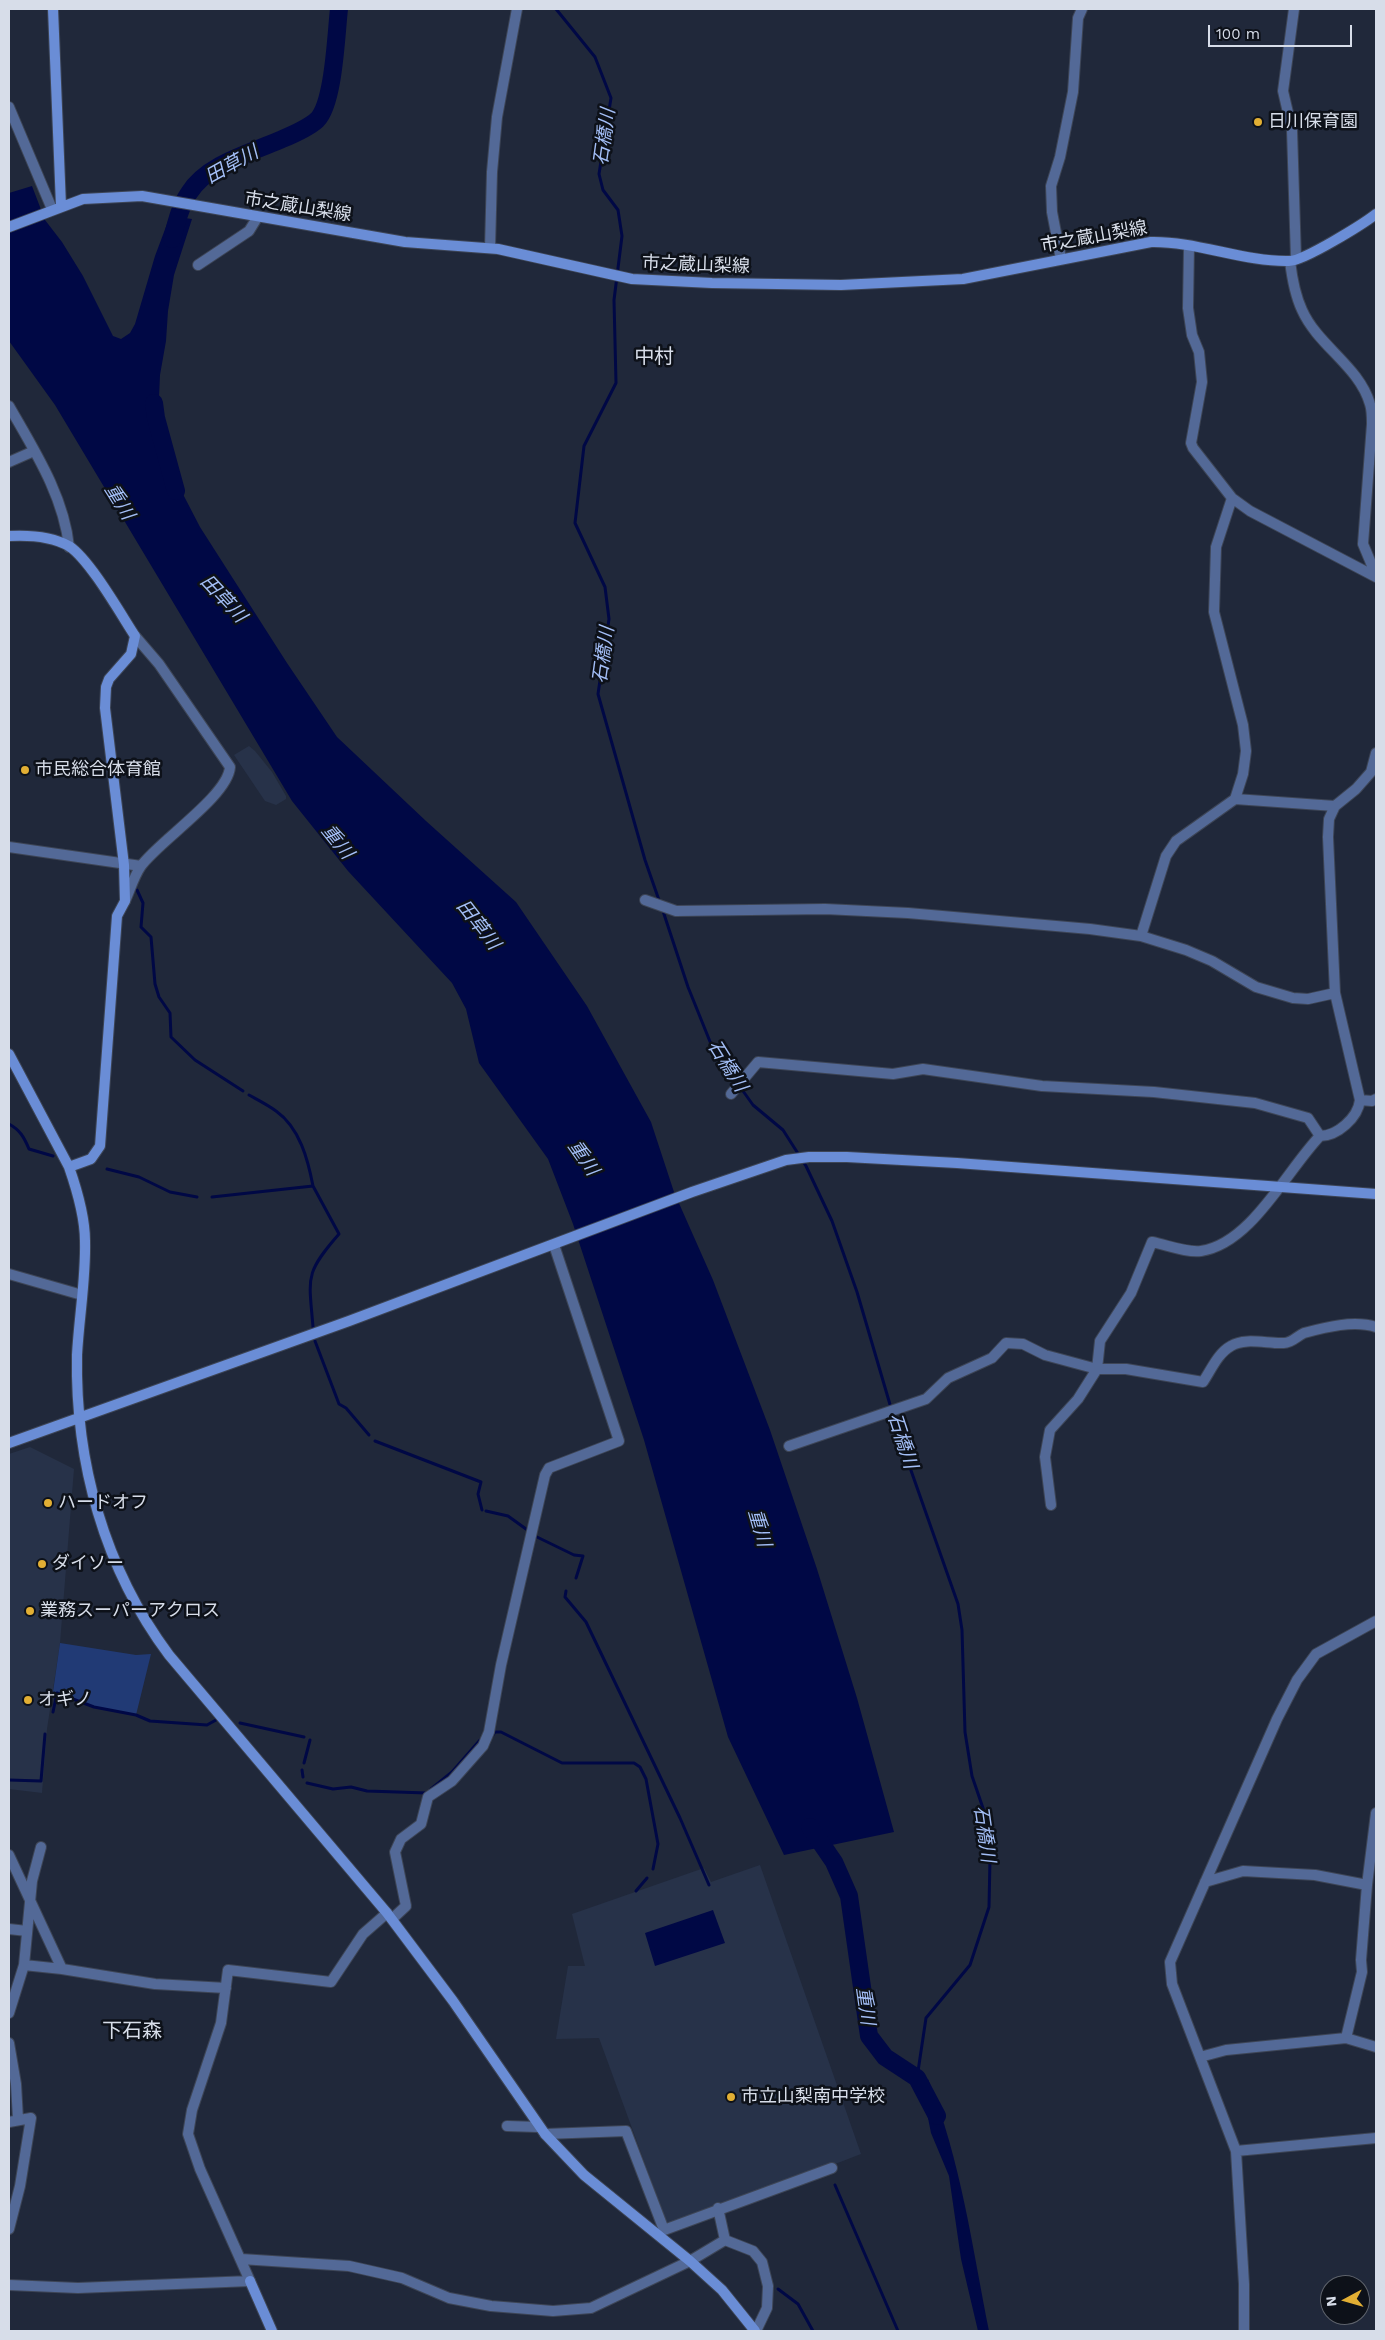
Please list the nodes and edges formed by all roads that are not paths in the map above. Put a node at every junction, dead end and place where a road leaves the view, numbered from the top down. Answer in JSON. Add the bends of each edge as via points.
{"nodes":[{"id":1,"x":53,"y":9,"type":"edge"},
{"id":2,"x":517,"y":9,"type":"edge"},
{"id":3,"x":1082,"y":9,"type":"edge"},
{"id":4,"x":1294,"y":9,"type":"edge"},
{"id":5,"x":9,"y":107,"type":"edge"},
{"id":6,"x":53,"y":209,"type":"junction"},
{"id":7,"x":1376,"y":214,"type":"edge"},
{"id":8,"x":257,"y":218,"type":"junction"},
{"id":9,"x":9,"y":227,"type":"edge"},
{"id":10,"x":1189,"y":246,"type":"junction"},
{"id":11,"x":490,"y":248,"type":"junction"},
{"id":12,"x":1061,"y":259,"type":"junction"},
{"id":13,"x":1293,"y":260,"type":"junction"},
{"id":14,"x":198,"y":265,"type":"dead end"},
{"id":15,"x":9,"y":406,"type":"edge"},
{"id":16,"x":34,"y":451,"type":"junction"},
{"id":17,"x":9,"y":462,"type":"edge"},
{"id":18,"x":1232,"y":498,"type":"junction"},
{"id":19,"x":9,"y":536,"type":"edge"},
{"id":20,"x":69,"y":546,"type":"junction"},
{"id":21,"x":1376,"y":576,"type":"edge"},
{"id":22,"x":135,"y":636,"type":"junction"},
{"id":23,"x":1376,"y":753,"type":"edge"},
{"id":24,"x":1235,"y":799,"type":"junction"},
{"id":25,"x":1334,"y":806,"type":"junction"},
{"id":26,"x":9,"y":847,"type":"edge"},
{"id":27,"x":124,"y":865,"type":"junction"},
{"id":28,"x":141,"y":866,"type":"junction"},
{"id":29,"x":646,"y":900,"type":"dead end"},
{"id":30,"x":125,"y":901,"type":"junction"},
{"id":31,"x":1141,"y":936,"type":"junction"},
{"id":32,"x":1335,"y":993,"type":"junction"},
{"id":33,"x":9,"y":1054,"type":"edge"},
{"id":34,"x":731,"y":1093,"type":"dead end"},
{"id":35,"x":1376,"y":1099,"type":"edge"},
{"id":36,"x":1360,"y":1100,"type":"junction"},
{"id":37,"x":1320,"y":1136,"type":"junction"},
{"id":38,"x":69,"y":1167,"type":"junction"},
{"id":39,"x":1281,"y":1187,"type":"junction"},
{"id":40,"x":1376,"y":1194,"type":"edge"},
{"id":41,"x":554,"y":1245,"type":"junction"},
{"id":42,"x":9,"y":1274,"type":"edge"},
{"id":43,"x":82,"y":1295,"type":"junction"},
{"id":44,"x":1376,"y":1327,"type":"edge"},
{"id":45,"x":1097,"y":1369,"type":"junction"},
{"id":46,"x":80,"y":1418,"type":"junction"},
{"id":47,"x":9,"y":1443,"type":"edge"},
{"id":48,"x":789,"y":1446,"type":"dead end"},
{"id":49,"x":1051,"y":1505,"type":"dead end"},
{"id":50,"x":1376,"y":1620,"type":"edge"},
{"id":51,"x":1376,"y":1813,"type":"edge"},
{"id":52,"x":41,"y":1847,"type":"dead end"},
{"id":53,"x":9,"y":1855,"type":"edge"},
{"id":54,"x":1205,"y":1882,"type":"junction"},
{"id":55,"x":1367,"y":1885,"type":"junction"},
{"id":56,"x":31,"y":1902,"type":"junction"},
{"id":57,"x":390,"y":1916,"type":"junction"},
{"id":58,"x":9,"y":1928,"type":"edge"},
{"id":59,"x":27,"y":1931,"type":"junction"},
{"id":60,"x":24,"y":1965,"type":"junction"},
{"id":61,"x":62,"y":1969,"type":"junction"},
{"id":62,"x":226,"y":1988,"type":"junction"},
{"id":63,"x":9,"y":2013,"type":"edge"},
{"id":64,"x":1346,"y":2038,"type":"junction"},
{"id":65,"x":9,"y":2043,"type":"edge"},
{"id":66,"x":1376,"y":2047,"type":"edge"},
{"id":67,"x":1200,"y":2057,"type":"junction"},
{"id":68,"x":13,"y":2121,"type":"edge"},
{"id":69,"x":506,"y":2126,"type":"dead end"},
{"id":70,"x":542,"y":2130,"type":"junction"},
{"id":71,"x":1376,"y":2138,"type":"edge"},
{"id":72,"x":1236,"y":2151,"type":"junction"},
{"id":73,"x":832,"y":2168,"type":"dead end"},
{"id":74,"x":718,"y":2208,"type":"junction"},
{"id":75,"x":9,"y":2229,"type":"edge"},
{"id":76,"x":725,"y":2240,"type":"junction"},
{"id":77,"x":241,"y":2259,"type":"junction"},
{"id":78,"x":690,"y":2261,"type":"junction"},
{"id":79,"x":250,"y":2281,"type":"junction"},
{"id":80,"x":9,"y":2285,"type":"edge"},
{"id":81,"x":272,"y":2331,"type":"edge"},
{"id":82,"x":756,"y":2331,"type":"edge"},
{"id":83,"x":1244,"y":2331,"type":"edge"}],
"edges":[{"from":1,"to":6,"type":"street"},
{"from":2,"to":11,"type":"street","via":[[497,117]]},
{"from":3,"to":12,"type":"street","via":[[1078,18],[1067,128],[1051,186],[1052,212]]},
{"from":4,"to":13,"type":"street","via":[[1283,91],[1292,130]]},
{"from":5,"to":6,"type":"street"},
{"from":6,"to":8,"type":"street","name":"市之蔵山梨線","via":[[83,198],[142,196]]},
{"from":6,"to":9,"type":"street","name":"市之蔵山梨線"},
{"from":7,"to":13,"type":"street","via":[[1344,236]]},
{"from":8,"to":11,"type":"street","name":"市之蔵山梨線","via":[[405,242]]},
{"from":8,"to":14,"type":"street","via":[[249,231]]},
{"from":10,"to":12,"type":"street","name":"市之蔵山梨線","via":[[1151,242]]},
{"from":10,"to":13,"type":"street","name":"市之蔵山梨線"},
{"from":10,"to":18,"type":"street","via":[[1188,308],[1192,335],[1199,352],[1202,382],[1191,443]]},
{"from":11,"to":12,"type":"street","name":"市之蔵山梨線","via":[[616,276],[712,283],[840,285],[963,279]]},
{"from":13,"to":21,"type":"street","via":[[1293,284],[1302,311],[1321,339],[1357,378],[1370,404],[1372,424],[1363,544]]},
{"from":15,"to":16,"type":"street"},
{"from":16,"to":17,"type":"street"},
{"from":16,"to":20,"type":"street","via":[[67,524]]},
{"from":18,"to":21,"type":"street"},
{"from":18,"to":24,"type":"street","via":[[1216,547],[1214,612],[1246,751]]},
{"from":19,"to":20,"type":"street","via":[[45,538]]},
{"from":20,"to":22,"type":"street","via":[[88,566]]},
{"from":22,"to":27,"type":"street","via":[[131,654],[106,687],[105,708]]},
{"from":22,"to":28,"type":"street","via":[[159,664],[230,767],[229,777],[193,817]]},
{"from":23,"to":25,"type":"street","via":[[1370,772],[1356,789]]},
{"from":24,"to":25,"type":"street"},
{"from":24,"to":31,"type":"street","via":[[1176,841],[1166,856]]},
{"from":25,"to":32,"type":"street","via":[[1328,837]]},
{"from":26,"to":27,"type":"street"},
{"from":27,"to":28,"type":"street"},
{"from":27,"to":30,"type":"street"},
{"from":28,"to":30,"type":"street"},
{"from":29,"to":31,"type":"street","via":[[676,911],[826,909],[908,913]]},
{"from":30,"to":38,"type":"street","via":[[117,916],[100,1146],[91,1159]]},
{"from":31,"to":32,"type":"street","via":[[1186,950],[1256,987],[1293,998],[1308,999]]},
{"from":32,"to":36,"type":"street"},
{"from":33,"to":38,"type":"street"},
{"from":34,"to":37,"type":"street","via":[[758,1062],[893,1074],[923,1069],[1042,1086],[1154,1092],[1255,1103],[1308,1118]]},
{"from":35,"to":36,"type":"street"},
{"from":36,"to":37,"type":"street","via":[[1360,1108],[1340,1131]]},
{"from":37,"to":39,"type":"street"},
{"from":38,"to":43,"type":"street","via":[[85,1240]]},
{"from":39,"to":40,"type":"street"},
{"from":39,"to":41,"type":"street","via":[[957,1163],[809,1157],[786,1160],[692,1192]]},
{"from":39,"to":45,"type":"street","via":[[1246,1227],[1222,1245],[1200,1251],[1152,1242],[1131,1293],[1100,1341]]},
{"from":41,"to":46,"type":"street"},
{"from":41,"to":57,"type":"street","via":[[620,1441],[549,1468],[545,1475],[501,1665],[489,1732],[483,1746],[452,1781],[428,1797],[421,1824],[401,1839],[395,1852],[406,1906]]},
{"from":42,"to":43,"type":"street"},
{"from":43,"to":46,"type":"street","via":[[77,1379]]},
{"from":44,"to":45,"type":"street","via":[[1348,1324],[1302,1334],[1287,1344],[1232,1344],[1203,1382],[1126,1369]]},
{"from":45,"to":48,"type":"street","via":[[1045,1355],[1022,1344],[1006,1343],[992,1358],[948,1378],[926,1399]]},
{"from":45,"to":49,"type":"street","via":[[1078,1399],[1050,1430],[1045,1456]]},
{"from":46,"to":47,"type":"street"},
{"from":46,"to":57,"type":"street","via":[[90,1486],[99,1521],[120,1573],[144,1618],[168,1655]]},
{"from":50,"to":54,"type":"street","via":[[1316,1654],[1297,1680]]},
{"from":51,"to":55,"type":"street"},
{"from":52,"to":56,"type":"street","via":[[32,1881]]},
{"from":53,"to":56,"type":"street"},
{"from":54,"to":55,"type":"street","via":[[1250,1871],[1315,1875]]},
{"from":54,"to":67,"type":"street","via":[[1170,1962],[1172,1984]]},
{"from":55,"to":64,"type":"street","via":[[1362,1972]]},
{"from":56,"to":59,"type":"street"},
{"from":56,"to":61,"type":"street"},
{"from":57,"to":62,"type":"street","via":[[363,1934],[331,1982],[228,1970]]},
{"from":57,"to":70,"type":"street"},
{"from":58,"to":59,"type":"street"},
{"from":59,"to":60,"type":"street"},
{"from":60,"to":61,"type":"street"},
{"from":60,"to":63,"type":"street"},
{"from":61,"to":62,"type":"street","via":[[155,1984]]},
{"from":62,"to":77,"type":"street","via":[[221,2023],[192,2110],[188,2134],[200,2169]]},
{"from":64,"to":66,"type":"street"},
{"from":64,"to":67,"type":"street","via":[[1226,2050]]},
{"from":65,"to":68,"type":"street","via":[[16,2084]]},
{"from":67,"to":72,"type":"street"},
{"from":68,"to":75,"type":"street","via":[[31,2118]]},
{"from":69,"to":70,"type":"street"},
{"from":70,"to":74,"type":"street","via":[[626,2131],[664,2230]]},
{"from":70,"to":78,"type":"street","via":[[584,2175]]},
{"from":71,"to":72,"type":"street"},
{"from":72,"to":83,"type":"street"},
{"from":73,"to":74,"type":"street"},
{"from":74,"to":76,"type":"street"},
{"from":76,"to":78,"type":"street"},
{"from":76,"to":82,"type":"street","via":[[753,2251],[762,2262],[768,2286],[767,2308]]},
{"from":77,"to":78,"type":"street","via":[[349,2266],[402,2278],[449,2298],[491,2306],[553,2311],[591,2308]]},
{"from":77,"to":79,"type":"street"},
{"from":78,"to":82,"type":"street","via":[[722,2290]]},
{"from":79,"to":80,"type":"street","via":[[78,2288]]},
{"from":79,"to":81,"type":"street"}]}
